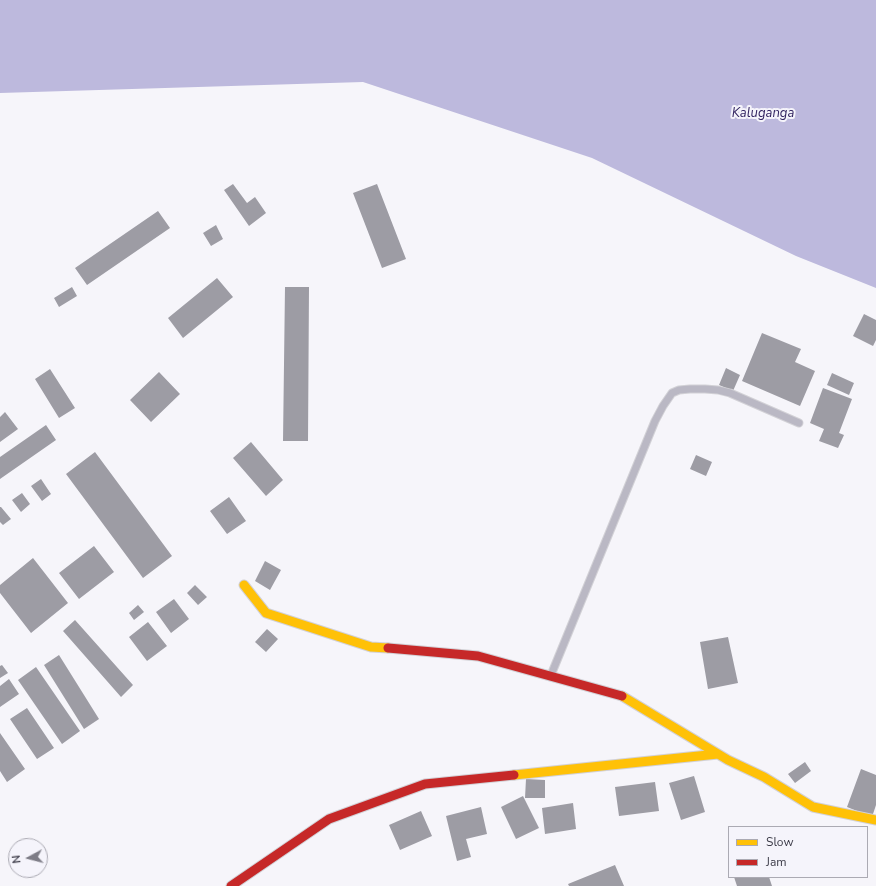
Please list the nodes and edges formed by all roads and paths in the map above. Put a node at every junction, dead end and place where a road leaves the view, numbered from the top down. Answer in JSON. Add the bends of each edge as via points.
{"nodes":[{"id":1,"x":799,"y":423,"type":"dead end"},
{"id":2,"x":244,"y":585,"type":"dead end"},
{"id":3,"x":551,"y":676,"type":"junction"},
{"id":4,"x":718,"y":754,"type":"junction"},
{"id":5,"x":876,"y":820,"type":"edge"},
{"id":6,"x":231,"y":886,"type":"edge"}],
"edges":[{"from":1,"to":3,"type":"lane","via":[[718,390],[690,389],[672,393],[655,421]]},
{"from":2,"to":3,"type":"street","via":[[266,613],[371,647],[478,656]]},
{"from":3,"to":4,"type":"street","via":[[622,696]]},
{"from":4,"to":5,"type":"street","via":[[764,777],[813,807]]},
{"from":4,"to":6,"type":"street","via":[[425,784],[329,819]]}]}
